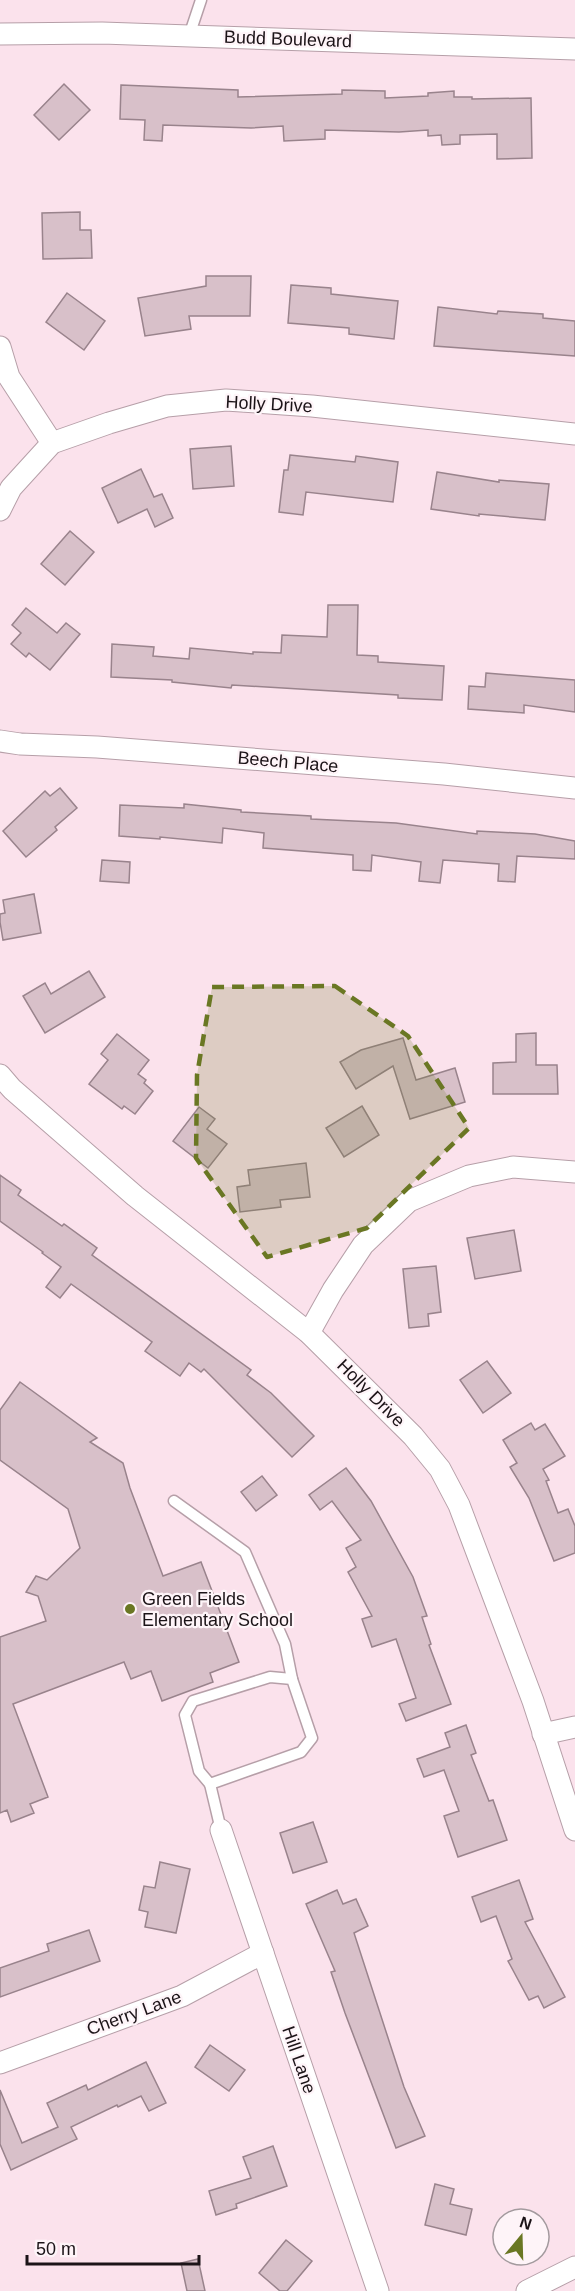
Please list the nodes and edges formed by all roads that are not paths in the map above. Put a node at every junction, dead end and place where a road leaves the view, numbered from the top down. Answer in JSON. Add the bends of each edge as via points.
{"nodes":[{"id":1,"x":201,"y":0,"type":"edge"},
{"id":2,"x":0,"y":34,"type":"edge"},
{"id":3,"x":189,"y":36,"type":"junction"},
{"id":4,"x":575,"y":49,"type":"edge"},
{"id":5,"x":0,"y":347,"type":"edge"},
{"id":6,"x":575,"y":434,"type":"edge"},
{"id":7,"x":52,"y":443,"type":"junction"},
{"id":8,"x":0,"y":510,"type":"edge"},
{"id":9,"x":0,"y":741,"type":"edge"},
{"id":10,"x":575,"y":788,"type":"edge"},
{"id":11,"x":0,"y":1075,"type":"edge"},
{"id":12,"x":575,"y":1172,"type":"edge"},
{"id":13,"x":309,"y":1333,"type":"junction"},
{"id":14,"x":174,"y":1502,"type":"dead end"},
{"id":15,"x":292,"y":1679,"type":"junction"},
{"id":16,"x":575,"y":1726,"type":"edge"},
{"id":17,"x":543,"y":1734,"type":"junction"},
{"id":18,"x":210,"y":1784,"type":"junction"},
{"id":19,"x":221,"y":1830,"type":"joint"},
{"id":20,"x":575,"y":1830,"type":"edge"},
{"id":21,"x":263,"y":1953,"type":"junction"},
{"id":22,"x":0,"y":2062,"type":"edge"},
{"id":23,"x":575,"y":2267,"type":"edge"},
{"id":24,"x":378,"y":2291,"type":"edge"},
{"id":25,"x":527,"y":2291,"type":"edge"}],
"edges":[{"from":1,"to":3,"type":"lane"},
{"from":2,"to":3,"type":"street","name":"Budd Boulevard"},
{"from":3,"to":4,"type":"street","name":"Budd Boulevard"},
{"from":5,"to":7,"type":"street","via":[[9,377]]},
{"from":6,"to":7,"type":"street","name":"Holly Drive","via":[[226,400],[167,406]]},
{"from":7,"to":8,"type":"street","name":"Holly Drive","via":[[11,488]]},
{"from":9,"to":10,"type":"street","name":"Beech Place","via":[[444,774]]},
{"from":11,"to":13,"type":"street","name":"Holly Drive","via":[[135,1196]]},
{"from":12,"to":13,"type":"street","via":[[513,1167],[469,1176],[409,1201],[363,1245]]},
{"from":13,"to":17,"type":"street","name":"Holly Drive","via":[[413,1436],[440,1469],[459,1504]]},
{"from":14,"to":15,"type":"lane","via":[[245,1552],[285,1644]]},
{"from":15,"to":18,"type":"lane","via":[[312,1738],[301,1752]]},
{"from":15,"to":18,"type":"lane","via":[[270,1677],[193,1701],[185,1715],[199,1771]]},
{"from":16,"to":17,"type":"street"},
{"from":17,"to":20,"type":"street","name":"Holly Drive"},
{"from":18,"to":19,"type":"lane"},
{"from":19,"to":21,"type":"street","name":"Hill Lane"},
{"from":21,"to":22,"type":"street","name":"Cherry Lane","via":[[182,1996]]},
{"from":21,"to":24,"type":"street","name":"Hill Lane"},
{"from":23,"to":25,"type":"street"}]}
